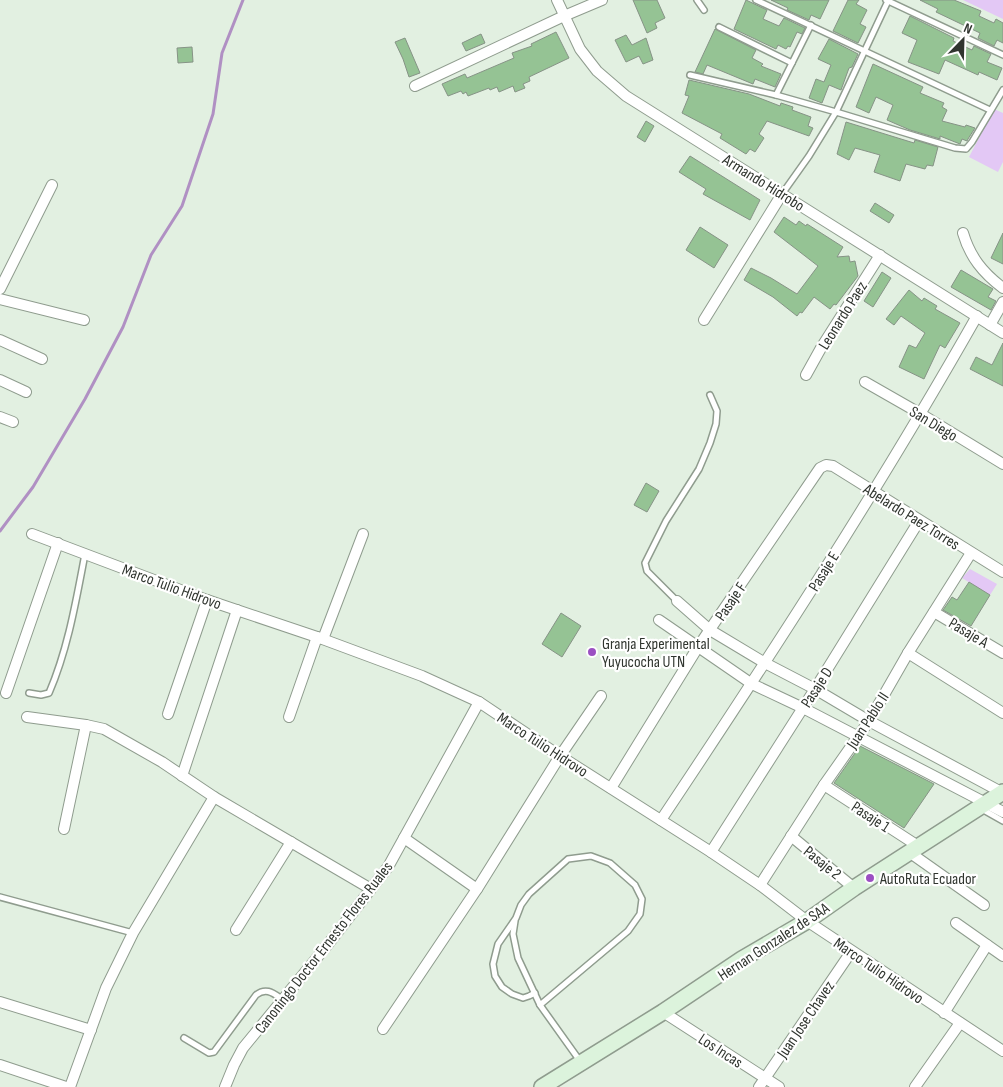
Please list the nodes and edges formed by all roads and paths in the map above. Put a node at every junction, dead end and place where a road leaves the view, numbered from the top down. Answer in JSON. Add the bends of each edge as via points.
{"nodes":[{"id":1,"x":557,"y":0,"type":"edge"},
{"id":2,"x":602,"y":0,"type":"edge"},
{"id":3,"x":698,"y":0,"type":"edge"},
{"id":4,"x":756,"y":0,"type":"edge"},
{"id":5,"x":887,"y":1,"type":"edge"},
{"id":6,"x":704,"y":10,"type":"dead end"},
{"id":7,"x":564,"y":16,"type":"junction"},
{"id":8,"x":810,"y":26,"type":"junction"},
{"id":9,"x":719,"y":27,"type":"dead end"},
{"id":10,"x":865,"y":51,"type":"junction"},
{"id":11,"x":1003,"y":55,"type":"edge"},
{"id":12,"x":792,"y":63,"type":"junction"},
{"id":13,"x":690,"y":75,"type":"dead end"},
{"id":14,"x":414,"y":86,"type":"dead end"},
{"id":15,"x":1003,"y":90,"type":"edge"},
{"id":16,"x":776,"y":95,"type":"junction"},
{"id":17,"x":990,"y":110,"type":"junction"},
{"id":18,"x":836,"y":112,"type":"junction"},
{"id":19,"x":52,"y":185,"type":"dead end"},
{"id":20,"x":782,"y":194,"type":"junction"},
{"id":21,"x":963,"y":233,"type":"dead end"},
{"id":22,"x":880,"y":255,"type":"junction"},
{"id":23,"x":1003,"y":288,"type":"edge"},
{"id":24,"x":0,"y":289,"type":"edge"},
{"id":25,"x":0,"y":299,"type":"edge"},
{"id":26,"x":1003,"y":302,"type":"edge"},
{"id":27,"x":977,"y":316,"type":"junction"},
{"id":28,"x":84,"y":320,"type":"dead end"},
{"id":29,"x":704,"y":320,"type":"dead end"},
{"id":30,"x":990,"y":325,"type":"junction"},
{"id":31,"x":1003,"y":333,"type":"edge"},
{"id":32,"x":0,"y":340,"type":"edge"},
{"id":33,"x":42,"y":359,"type":"dead end"},
{"id":34,"x":806,"y":375,"type":"dead end"},
{"id":35,"x":0,"y":380,"type":"edge"},
{"id":36,"x":865,"y":382,"type":"dead end"},
{"id":37,"x":26,"y":392,"type":"dead end"},
{"id":38,"x":710,"y":395,"type":"dead end"},
{"id":39,"x":921,"y":414,"type":"junction"},
{"id":40,"x":0,"y":417,"type":"edge"},
{"id":41,"x":13,"y":422,"type":"dead end"},
{"id":42,"x":1003,"y":464,"type":"edge"},
{"id":43,"x":820,"y":468,"type":"joint"},
{"id":44,"x":872,"y":491,"type":"junction"},
{"id":45,"x":919,"y":521,"type":"junction"},
{"id":46,"x":32,"y":534,"type":"dead end"},
{"id":47,"x":363,"y":534,"type":"dead end"},
{"id":48,"x":58,"y":543,"type":"junction"},
{"id":49,"x":971,"y":553,"type":"junction"},
{"id":50,"x":86,"y":554,"type":"junction"},
{"id":51,"x":1003,"y":572,"type":"edge"},
{"id":52,"x":207,"y":600,"type":"junction"},
{"id":53,"x":677,"y":601,"type":"joint"},
{"id":54,"x":237,"y":610,"type":"junction"},
{"id":55,"x":934,"y":612,"type":"junction"},
{"id":56,"x":659,"y":620,"type":"dead end"},
{"id":57,"x":710,"y":630,"type":"junction"},
{"id":58,"x":320,"y":638,"type":"junction"},
{"id":59,"x":698,"y":648,"type":"junction"},
{"id":60,"x":908,"y":653,"type":"junction"},
{"id":61,"x":1003,"y":653,"type":"edge"},
{"id":62,"x":765,"y":663,"type":"junction"},
{"id":63,"x":752,"y":684,"type":"junction"},
{"id":64,"x":815,"y":689,"type":"junction"},
{"id":65,"x":6,"y":693,"type":"dead end"},
{"id":66,"x":29,"y":693,"type":"dead end"},
{"id":67,"x":601,"y":696,"type":"dead end"},
{"id":68,"x":479,"y":702,"type":"junction"},
{"id":69,"x":803,"y":708,"type":"junction"},
{"id":70,"x":1003,"y":713,"type":"edge"},
{"id":71,"x":168,"y":714,"type":"dead end"},
{"id":72,"x":27,"y":717,"type":"dead end"},
{"id":73,"x":289,"y":717,"type":"dead end"},
{"id":74,"x":869,"y":721,"type":"junction"},
{"id":75,"x":86,"y":725,"type":"junction"},
{"id":76,"x":857,"y":736,"type":"junction"},
{"id":77,"x":560,"y":756,"type":"junction"},
{"id":78,"x":182,"y":776,"type":"junction"},
{"id":79,"x":824,"y":785,"type":"junction"},
{"id":80,"x":611,"y":788,"type":"junction"},
{"id":81,"x":1003,"y":792,"type":"edge"},
{"id":82,"x":214,"y":797,"type":"junction"},
{"id":83,"x":984,"y":806,"type":"junction"},
{"id":84,"x":1003,"y":812,"type":"edge"},
{"id":85,"x":662,"y":820,"type":"junction"},
{"id":86,"x":1003,"y":821,"type":"edge"},
{"id":87,"x":64,"y":829,"type":"dead end"},
{"id":88,"x":791,"y":836,"type":"junction"},
{"id":89,"x":404,"y":838,"type":"junction"},
{"id":90,"x":291,"y":842,"type":"junction"},
{"id":91,"x":913,"y":849,"type":"junction"},
{"id":92,"x":712,"y":852,"type":"junction"},
{"id":93,"x":760,"y":885,"type":"junction"},
{"id":94,"x":854,"y":888,"type":"junction"},
{"id":95,"x":371,"y":889,"type":"junction"},
{"id":96,"x":477,"y":889,"type":"junction"},
{"id":97,"x":0,"y":897,"type":"edge"},
{"id":98,"x":984,"y":905,"type":"dead end"},
{"id":99,"x":516,"y":918,"type":"junction"},
{"id":100,"x":807,"y":922,"type":"junction"},
{"id":101,"x":956,"y":922,"type":"dead end"},
{"id":102,"x":236,"y":930,"type":"dead end"},
{"id":103,"x":133,"y":933,"type":"junction"},
{"id":104,"x":987,"y":946,"type":"junction"},
{"id":105,"x":851,"y":952,"type":"junction"},
{"id":106,"x":1003,"y":956,"type":"edge"},
{"id":107,"x":535,"y":993,"type":"junction"},
{"id":108,"x":283,"y":1000,"type":"junction"},
{"id":109,"x":0,"y":1002,"type":"edge"},
{"id":110,"x":540,"y":1005,"type":"junction"},
{"id":111,"x":663,"y":1012,"type":"junction"},
{"id":112,"x":944,"y":1013,"type":"junction"},
{"id":113,"x":960,"y":1023,"type":"junction"},
{"id":114,"x":383,"y":1028,"type":"dead end"},
{"id":115,"x":91,"y":1030,"type":"junction"},
{"id":116,"x":184,"y":1038,"type":"dead end"},
{"id":117,"x":1003,"y":1051,"type":"edge"},
{"id":118,"x":581,"y":1063,"type":"junction"},
{"id":119,"x":0,"y":1065,"type":"edge"},
{"id":120,"x":765,"y":1078,"type":"junction"},
{"id":121,"x":66,"y":1087,"type":"edge"},
{"id":122,"x":70,"y":1087,"type":"edge"},
{"id":123,"x":226,"y":1087,"type":"edge"},
{"id":124,"x":542,"y":1087,"type":"edge"},
{"id":125,"x":759,"y":1087,"type":"edge"},
{"id":126,"x":779,"y":1087,"type":"edge"},
{"id":127,"x":915,"y":1087,"type":"edge"}],
"edges":[{"from":1,"to":7,"type":"street","name":"Armando Hidrobo"},
{"from":2,"to":7,"type":"street"},
{"from":3,"to":6,"type":"lane"},
{"from":4,"to":8,"type":"lane"},
{"from":5,"to":10,"type":"lane"},
{"from":5,"to":11,"type":"lane"},
{"from":7,"to":14,"type":"street"},
{"from":7,"to":20,"type":"street","name":"Armando Hidrobo","via":[[580,49],[597,71],[626,96]]},
{"from":8,"to":10,"type":"lane"},
{"from":8,"to":12,"type":"lane"},
{"from":9,"to":12,"type":"lane"},
{"from":10,"to":17,"type":"lane"},
{"from":10,"to":18,"type":"lane"},
{"from":12,"to":16,"type":"lane"},
{"from":13,"to":16,"type":"lane"},
{"from":15,"to":17,"type":"lane"},
{"from":16,"to":18,"type":"lane"},
{"from":17,"to":18,"type":"lane","via":[[966,149]]},
{"from":18,"to":20,"type":"lane"},
{"from":19,"to":24,"type":"street"},
{"from":20,"to":22,"type":"street","name":"Armando Hidrobo"},
{"from":20,"to":29,"type":"street"},
{"from":21,"to":23,"type":"street","via":[[971,255]]},
{"from":22,"to":27,"type":"street","name":"Armando Hidrobo"},
{"from":22,"to":34,"type":"street","name":"Leonardo Paez"},
{"from":25,"to":28,"type":"street"},
{"from":26,"to":30,"type":"street"},
{"from":27,"to":30,"type":"street","name":"Armando Hidrobo"},
{"from":27,"to":39,"type":"street","name":"Pasaje E"},
{"from":30,"to":31,"type":"street","name":"Armando Hidrobo"},
{"from":32,"to":33,"type":"street"},
{"from":35,"to":37,"type":"street"},
{"from":36,"to":39,"type":"street","name":"San Diego"},
{"from":38,"to":53,"type":"lane","via":[[717,411],[710,443],[699,469],[666,521],[645,563],[650,575]]},
{"from":39,"to":42,"type":"street","name":"San Diego"},
{"from":39,"to":44,"type":"street","name":"Pasaje E"},
{"from":40,"to":41,"type":"street"},
{"from":43,"to":44,"type":"street","name":"Abelardo Paez Torres","via":[[833,466]]},
{"from":43,"to":57,"type":"street","name":"Pasaje F"},
{"from":44,"to":45,"type":"street","name":"Abelardo Paez Torres"},
{"from":44,"to":62,"type":"street","name":"Pasaje E"},
{"from":45,"to":49,"type":"street","name":"Abelardo Paez Torres"},
{"from":45,"to":64,"type":"street","name":"Pasaje D"},
{"from":46,"to":48,"type":"street","name":"Marco Tulio Hidrovo"},
{"from":47,"to":58,"type":"street"},
{"from":48,"to":50,"type":"street","name":"Marco Tulio Hidrovo"},
{"from":48,"to":65,"type":"street"},
{"from":49,"to":51,"type":"street","name":"Abelardo Paez Torres"},
{"from":49,"to":55,"type":"street","name":"Juan Pablo II"},
{"from":50,"to":52,"type":"street","name":"Marco Tulio Hidrovo"},
{"from":50,"to":66,"type":"lane","via":[[71,622],[50,693]]},
{"from":52,"to":54,"type":"street","name":"Marco Tulio Hidrovo"},
{"from":52,"to":71,"type":"street"},
{"from":53,"to":57,"type":"street"},
{"from":54,"to":58,"type":"street","name":"Marco Tulio Hidrovo"},
{"from":54,"to":78,"type":"street"},
{"from":55,"to":60,"type":"street","name":"Juan Pablo II"},
{"from":55,"to":61,"type":"street","name":"Pasaje A"},
{"from":56,"to":59,"type":"street"},
{"from":57,"to":59,"type":"street","name":"Pasaje F"},
{"from":57,"to":62,"type":"street"},
{"from":58,"to":68,"type":"street","name":"Marco Tulio Hidrovo","via":[[422,676]]},
{"from":58,"to":73,"type":"street"},
{"from":59,"to":63,"type":"street"},
{"from":59,"to":80,"type":"street","name":"Pasaje F"},
{"from":60,"to":70,"type":"street"},
{"from":60,"to":74,"type":"street","name":"Juan Pablo II"},
{"from":62,"to":63,"type":"street","name":"Pasaje E"},
{"from":62,"to":64,"type":"street"},
{"from":63,"to":69,"type":"street"},
{"from":63,"to":85,"type":"street","name":"Pasaje E"},
{"from":64,"to":69,"type":"street","name":"Pasaje D"},
{"from":64,"to":74,"type":"street"},
{"from":67,"to":77,"type":"street"},
{"from":68,"to":77,"type":"street","name":"Marco Tulio Hidrovo"},
{"from":68,"to":89,"type":"street","name":"Canoningo Doctor Ernesto Flores Ruales"},
{"from":69,"to":76,"type":"street"},
{"from":69,"to":92,"type":"street","name":"Pasaje D"},
{"from":72,"to":75,"type":"street"},
{"from":74,"to":76,"type":"street","name":"Juan Pablo II"},
{"from":74,"to":81,"type":"street"},
{"from":75,"to":78,"type":"street","via":[[120,737]]},
{"from":75,"to":87,"type":"street"},
{"from":76,"to":79,"type":"street","name":"Juan Pablo II"},
{"from":76,"to":83,"type":"street"},
{"from":77,"to":80,"type":"street","name":"Marco Tulio Hidrovo"},
{"from":77,"to":96,"type":"street"},
{"from":78,"to":82,"type":"street"},
{"from":79,"to":88,"type":"street","name":"Juan Pablo II"},
{"from":79,"to":91,"type":"street","name":"Pasaje 1"},
{"from":80,"to":85,"type":"street","name":"Marco Tulio Hidrovo"},
{"from":81,"to":83,"type":"street","name":"Hernan Gonzalez de SAA"},
{"from":82,"to":90,"type":"street"},
{"from":82,"to":103,"type":"street"},
{"from":83,"to":84,"type":"street"},
{"from":83,"to":86,"type":"lane"},
{"from":83,"to":91,"type":"street","name":"Hernan Gonzalez de SAA"},
{"from":85,"to":92,"type":"street","name":"Marco Tulio Hidrovo"},
{"from":88,"to":93,"type":"street","name":"Juan Pablo II"},
{"from":88,"to":94,"type":"street","name":"Pasaje 2"},
{"from":89,"to":95,"type":"street","name":"Canoningo Doctor Ernesto Flores Ruales"},
{"from":89,"to":96,"type":"street"},
{"from":90,"to":95,"type":"street"},
{"from":90,"to":102,"type":"street"},
{"from":91,"to":94,"type":"street","name":"Hernan Gonzalez de SAA"},
{"from":91,"to":98,"type":"street","name":"Pasaje 1"},
{"from":92,"to":93,"type":"street","name":"Marco Tulio Hidrovo"},
{"from":93,"to":100,"type":"street","name":"Marco Tulio Hidrovo"},
{"from":94,"to":100,"type":"street","name":"Hernan Gonzalez de SAA"},
{"from":95,"to":108,"type":"street","name":"Canoningo Doctor Ernesto Flores Ruales"},
{"from":96,"to":114,"type":"street"},
{"from":97,"to":103,"type":"lane"},
{"from":99,"to":107,"type":"lane","via":[[513,934],[518,958]]},
{"from":99,"to":107,"type":"lane","via":[[498,944],[493,964],[495,976],[512,994],[523,998]]},
{"from":99,"to":110,"type":"lane","via":[[529,894],[568,859],[591,856],[610,863],[635,885],[642,899],[640,914],[628,931]]},
{"from":100,"to":105,"type":"street","name":"Marco Tulio Hidrovo"},
{"from":100,"to":111,"type":"street","name":"Hernan Gonzalez de SAA"},
{"from":101,"to":104,"type":"street"},
{"from":103,"to":115,"type":"street","via":[[106,988]]},
{"from":104,"to":106,"type":"street"},
{"from":104,"to":112,"type":"street"},
{"from":105,"to":112,"type":"street","name":"Marco Tulio Hidrovo"},
{"from":105,"to":120,"type":"street","name":"Juan Jose Chavez"},
{"from":107,"to":110,"type":"lane"},
{"from":108,"to":116,"type":"lane","via":[[268,990],[261,991],[214,1052],[209,1053]]},
{"from":108,"to":123,"type":"street","name":"Canoningo Doctor Ernesto Flores Ruales","via":[[243,1048]]},
{"from":109,"to":115,"type":"street"},
{"from":110,"to":118,"type":"lane"},
{"from":111,"to":118,"type":"street","name":"Hernan Gonzalez de SAA"},
{"from":111,"to":120,"type":"street","name":"Los Incas"},
{"from":112,"to":113,"type":"street","name":"Marco Tulio Hidrovo"},
{"from":113,"to":117,"type":"street","name":"Marco Tulio Hidrovo"},
{"from":113,"to":127,"type":"street"},
{"from":115,"to":122,"type":"street"},
{"from":118,"to":124,"type":"street","name":"Hernan Gonzalez de SAA"},
{"from":119,"to":121,"type":"street"},
{"from":120,"to":125,"type":"street","name":"Juan Jose Chavez"},
{"from":120,"to":126,"type":"street","name":"Los Incas"}]}
